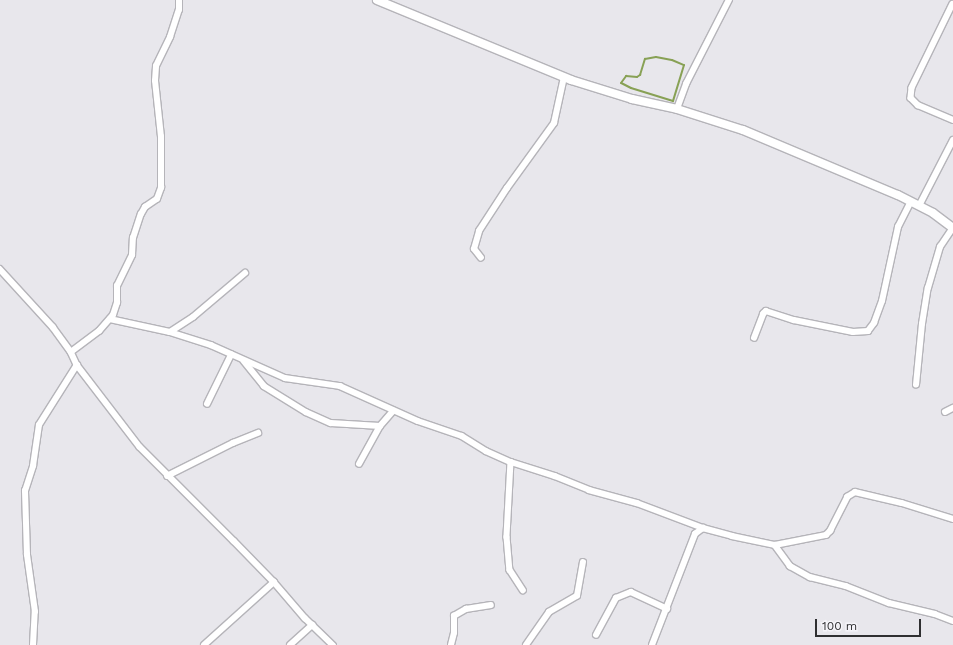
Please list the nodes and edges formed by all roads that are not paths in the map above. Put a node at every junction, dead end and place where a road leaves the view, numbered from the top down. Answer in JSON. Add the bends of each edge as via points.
{"nodes":[{"id":1,"x":179,"y":0,"type":"edge"},
{"id":2,"x":377,"y":0,"type":"edge"},
{"id":3,"x":729,"y":0,"type":"edge"},
{"id":4,"x":953,"y":4,"type":"edge"},
{"id":5,"x":564,"y":77,"type":"junction"},
{"id":6,"x":677,"y":109,"type":"junction"},
{"id":7,"x":953,"y":120,"type":"edge"},
{"id":8,"x":953,"y":140,"type":"edge"},
{"id":9,"x":911,"y":202,"type":"junction"},
{"id":10,"x":919,"y":206,"type":"junction"},
{"id":11,"x":953,"y":228,"type":"edge"},
{"id":12,"x":481,"y":258,"type":"dead end"},
{"id":13,"x":0,"y":269,"type":"edge"},
{"id":14,"x":245,"y":273,"type":"dead end"},
{"id":15,"x":110,"y":319,"type":"junction"},
{"id":16,"x":170,"y":332,"type":"junction"},
{"id":17,"x":754,"y":338,"type":"dead end"},
{"id":18,"x":71,"y":352,"type":"junction"},
{"id":19,"x":231,"y":355,"type":"junction"},
{"id":20,"x":244,"y":361,"type":"junction"},
{"id":21,"x":78,"y":365,"type":"junction"},
{"id":22,"x":916,"y":385,"type":"dead end"},
{"id":23,"x":207,"y":404,"type":"dead end"},
{"id":24,"x":953,"y":408,"type":"edge"},
{"id":25,"x":393,"y":411,"type":"junction"},
{"id":26,"x":945,"y":412,"type":"dead end"},
{"id":27,"x":380,"y":426,"type":"junction"},
{"id":28,"x":258,"y":433,"type":"dead end"},
{"id":29,"x":511,"y":462,"type":"junction"},
{"id":30,"x":359,"y":464,"type":"dead end"},
{"id":31,"x":167,"y":476,"type":"junction"},
{"id":32,"x":953,"y":519,"type":"edge"},
{"id":33,"x":703,"y":528,"type":"junction"},
{"id":34,"x":775,"y":545,"type":"junction"},
{"id":35,"x":583,"y":562,"type":"dead end"},
{"id":36,"x":274,"y":582,"type":"junction"},
{"id":37,"x":523,"y":590,"type":"dead end"},
{"id":38,"x":491,"y":605,"type":"dead end"},
{"id":39,"x":667,"y":609,"type":"junction"},
{"id":40,"x":953,"y":621,"type":"edge"},
{"id":41,"x":312,"y":625,"type":"junction"},
{"id":42,"x":596,"y":635,"type":"dead end"},
{"id":43,"x":33,"y":645,"type":"edge"},
{"id":44,"x":204,"y":645,"type":"edge"},
{"id":45,"x":290,"y":645,"type":"edge"},
{"id":46,"x":333,"y":645,"type":"edge"},
{"id":47,"x":451,"y":645,"type":"edge"},
{"id":48,"x":526,"y":645,"type":"edge"},
{"id":49,"x":652,"y":645,"type":"edge"}],
"edges":[{"from":1,"to":15,"type":"street","via":[[179,10],[170,37],[156,66],[155,81],[161,137],[161,188],[157,199],[144,207],[140,214],[133,238],[132,255],[117,286],[117,303]]},
{"from":2,"to":5,"type":"main road"},
{"from":3,"to":6,"type":"street","via":[[686,84]]},
{"from":4,"to":7,"type":"street","via":[[912,88],[911,98],[918,105]]},
{"from":5,"to":6,"type":"main road","via":[[632,99]]},
{"from":5,"to":12,"type":"street","via":[[554,122],[479,231],[474,249]]},
{"from":6,"to":9,"type":"main road","via":[[743,130]]},
{"from":8,"to":10,"type":"street"},
{"from":9,"to":10,"type":"main road"},
{"from":9,"to":17,"type":"street","via":[[898,227],[882,301],[874,324],[868,331],[853,332],[788,319],[766,311]]},
{"from":10,"to":11,"type":"main road"},
{"from":11,"to":22,"type":"street","via":[[940,247],[928,288]]},
{"from":13,"to":18,"type":"street","via":[[26,296]]},
{"from":14,"to":16,"type":"street","via":[[193,317]]},
{"from":15,"to":16,"type":"street"},
{"from":15,"to":18,"type":"street","via":[[99,331]]},
{"from":16,"to":19,"type":"street","via":[[211,345]]},
{"from":18,"to":21,"type":"street"},
{"from":19,"to":20,"type":"street"},
{"from":19,"to":23,"type":"street"},
{"from":20,"to":25,"type":"street","via":[[296,381],[340,386]]},
{"from":20,"to":27,"type":"street","via":[[264,386],[306,412],[331,423]]},
{"from":21,"to":31,"type":"street","via":[[140,447]]},
{"from":21,"to":43,"type":"street","via":[[38,425],[33,466],[24,491],[35,612]]},
{"from":24,"to":26,"type":"street"},
{"from":25,"to":27,"type":"street"},
{"from":25,"to":29,"type":"street","via":[[462,436],[486,451]]},
{"from":27,"to":30,"type":"street"},
{"from":28,"to":31,"type":"street"},
{"from":29,"to":33,"type":"street"},
{"from":29,"to":37,"type":"street","via":[[507,537],[510,570]]},
{"from":31,"to":36,"type":"street"},
{"from":32,"to":34,"type":"street","via":[[855,492],[847,497],[826,534]]},
{"from":33,"to":34,"type":"street"},
{"from":33,"to":39,"type":"street","via":[[695,534]]},
{"from":34,"to":40,"type":"street","via":[[790,566],[810,577]]},
{"from":35,"to":48,"type":"street","via":[[577,596],[549,612]]},
{"from":36,"to":41,"type":"street"},
{"from":36,"to":44,"type":"street"},
{"from":38,"to":47,"type":"street","via":[[466,609],[454,616]]},
{"from":39,"to":42,"type":"street","via":[[631,592],[616,598]]},
{"from":39,"to":49,"type":"street"},
{"from":41,"to":45,"type":"street"},
{"from":41,"to":46,"type":"street"}]}
